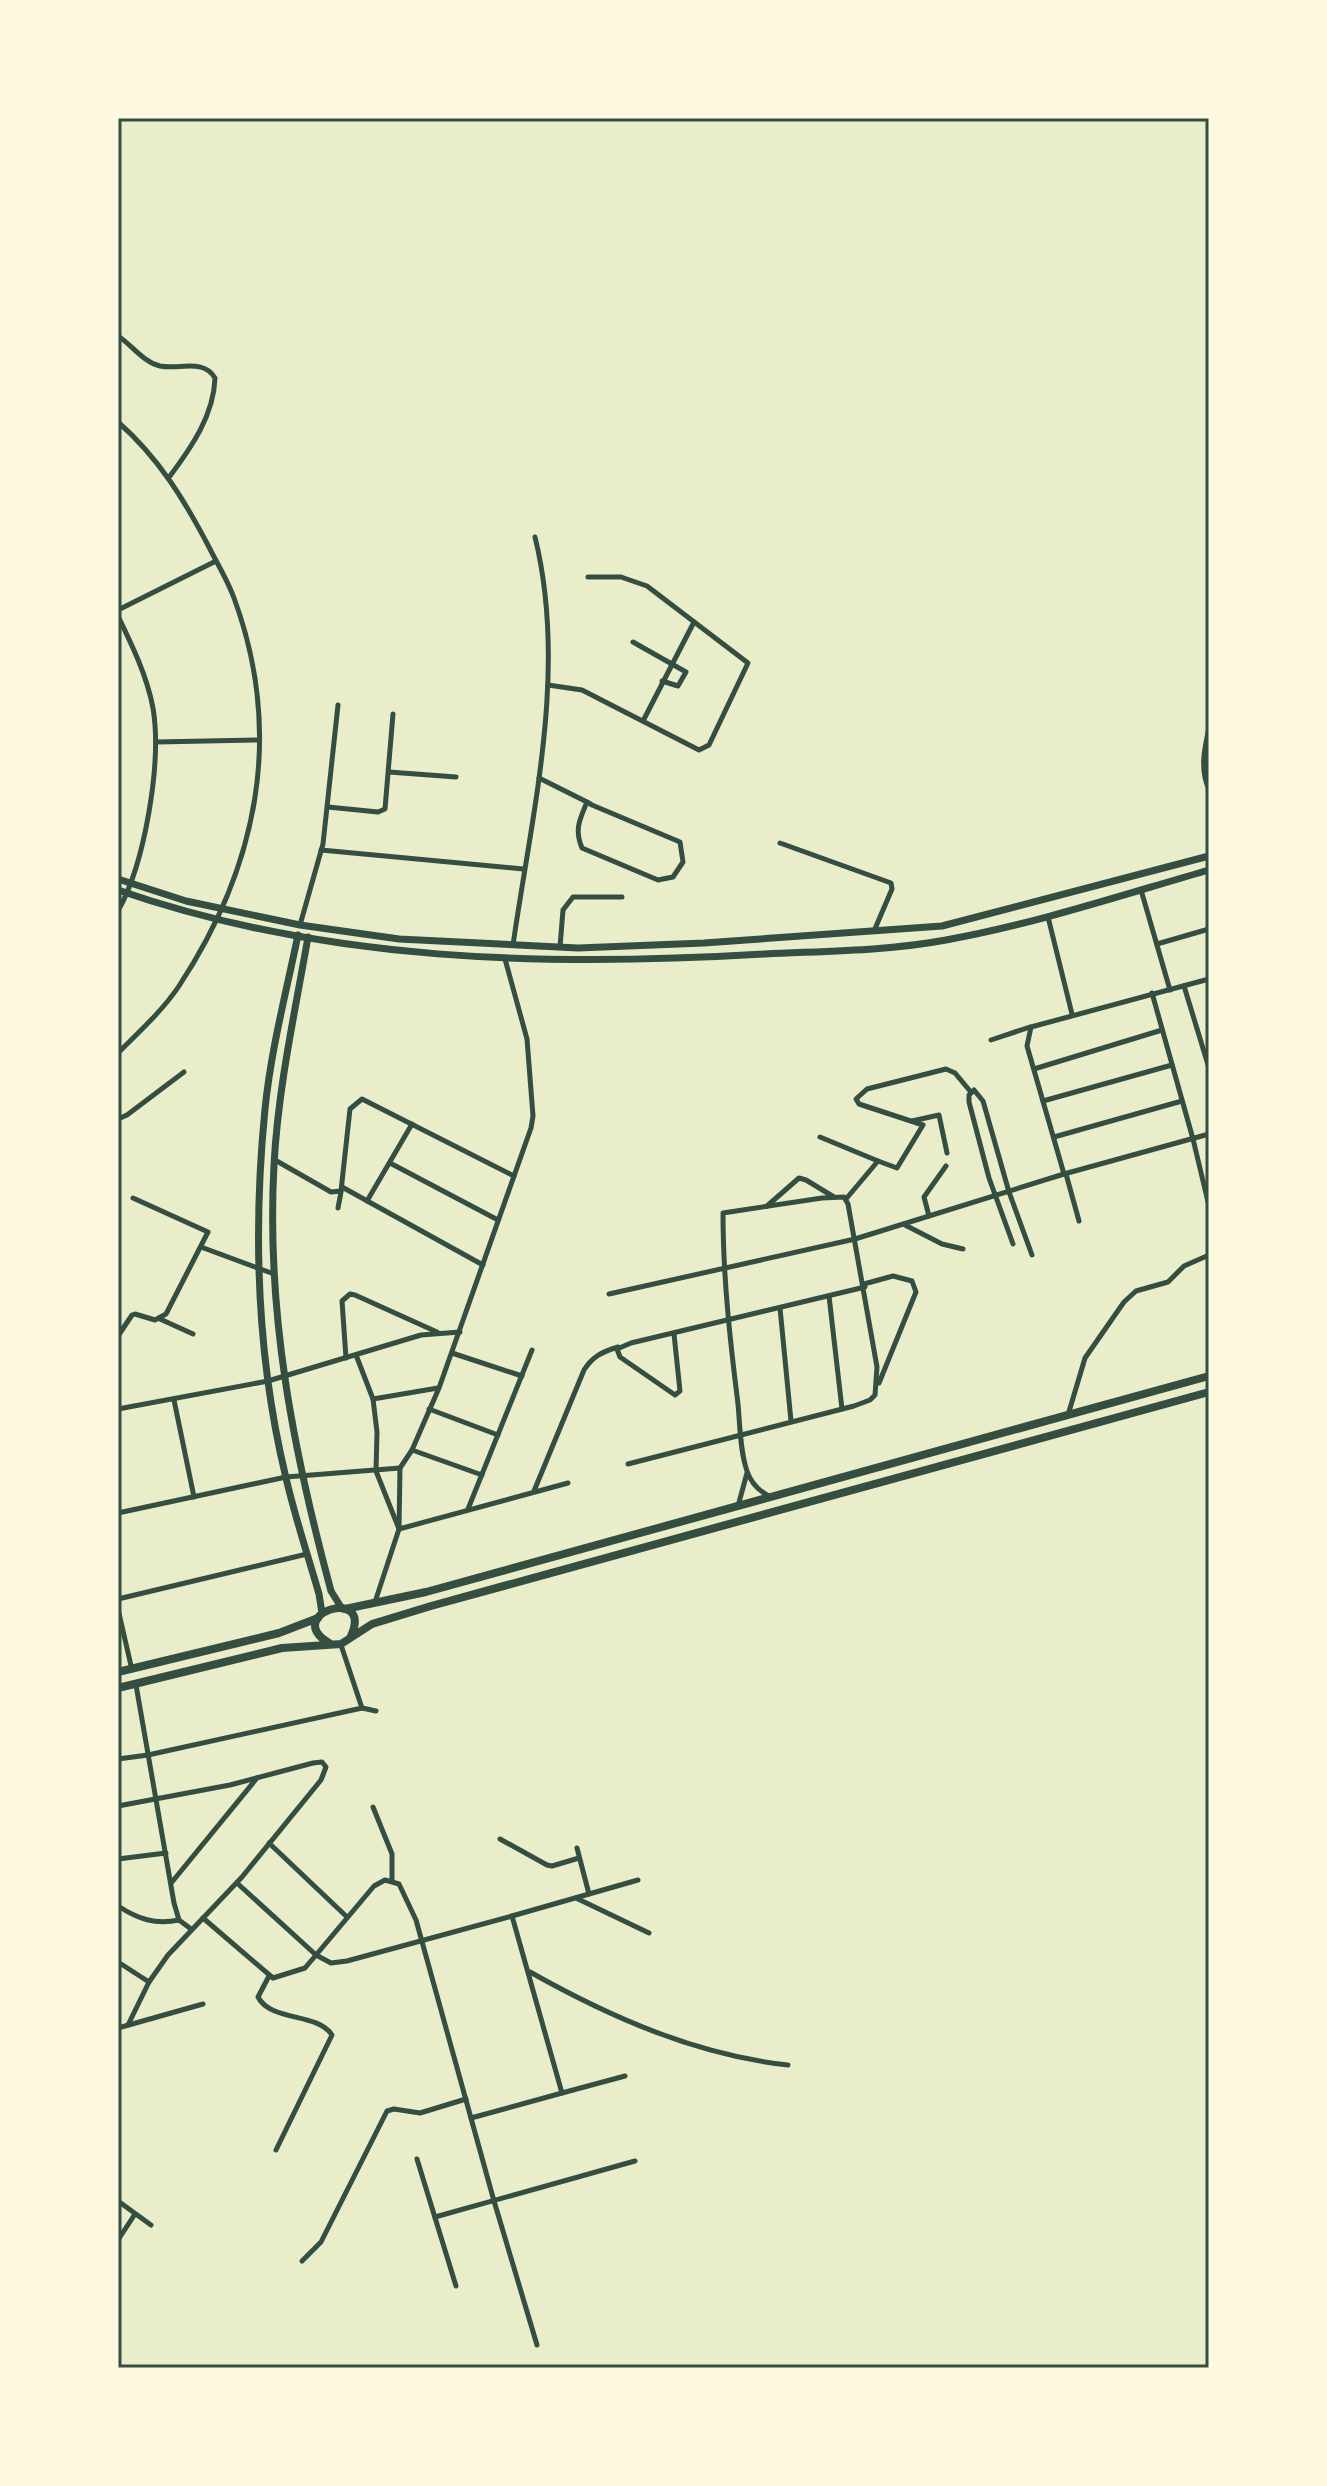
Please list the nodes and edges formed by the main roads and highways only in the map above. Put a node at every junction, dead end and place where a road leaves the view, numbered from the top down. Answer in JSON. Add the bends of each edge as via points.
{"nodes":[{"id":1,"x":1209,"y":1376,"type":"edge"},
{"id":2,"x":1209,"y":1392,"type":"edge"},
{"id":3,"x":1056,"y":1419,"type":"junction"},
{"id":4,"x":1057,"y":1434,"type":"junction"},
{"id":5,"x":343,"y":1608,"type":"junction"},
{"id":6,"x":320,"y":1615,"type":"junction"},
{"id":7,"x":351,"y":1637,"type":"junction"},
{"id":8,"x":329,"y":1643,"type":"junction"},
{"id":9,"x":118,"y":1672,"type":"edge"},
{"id":10,"x":118,"y":1688,"type":"edge"}],
"edges":[{"from":1,"to":3,"type":"main road"},
{"from":2,"to":4,"type":"main road"},
{"from":3,"to":4,"type":"main road"},
{"from":3,"to":5,"type":"main road","via":[[426,1592]]},
{"from":4,"to":7,"type":"main road","via":[[431,1606],[372,1624]]},
{"from":5,"to":6,"type":"main road","via":[[332,1607]]},
{"from":5,"to":7,"type":"main road","via":[[355,1625]]},
{"from":6,"to":8,"type":"main road","via":[[319,1635]]},
{"from":6,"to":9,"type":"main road","via":[[279,1633]]},
{"from":7,"to":8,"type":"main road","via":[[341,1644]]},
{"from":8,"to":10,"type":"main road","via":[[282,1648]]}]}
